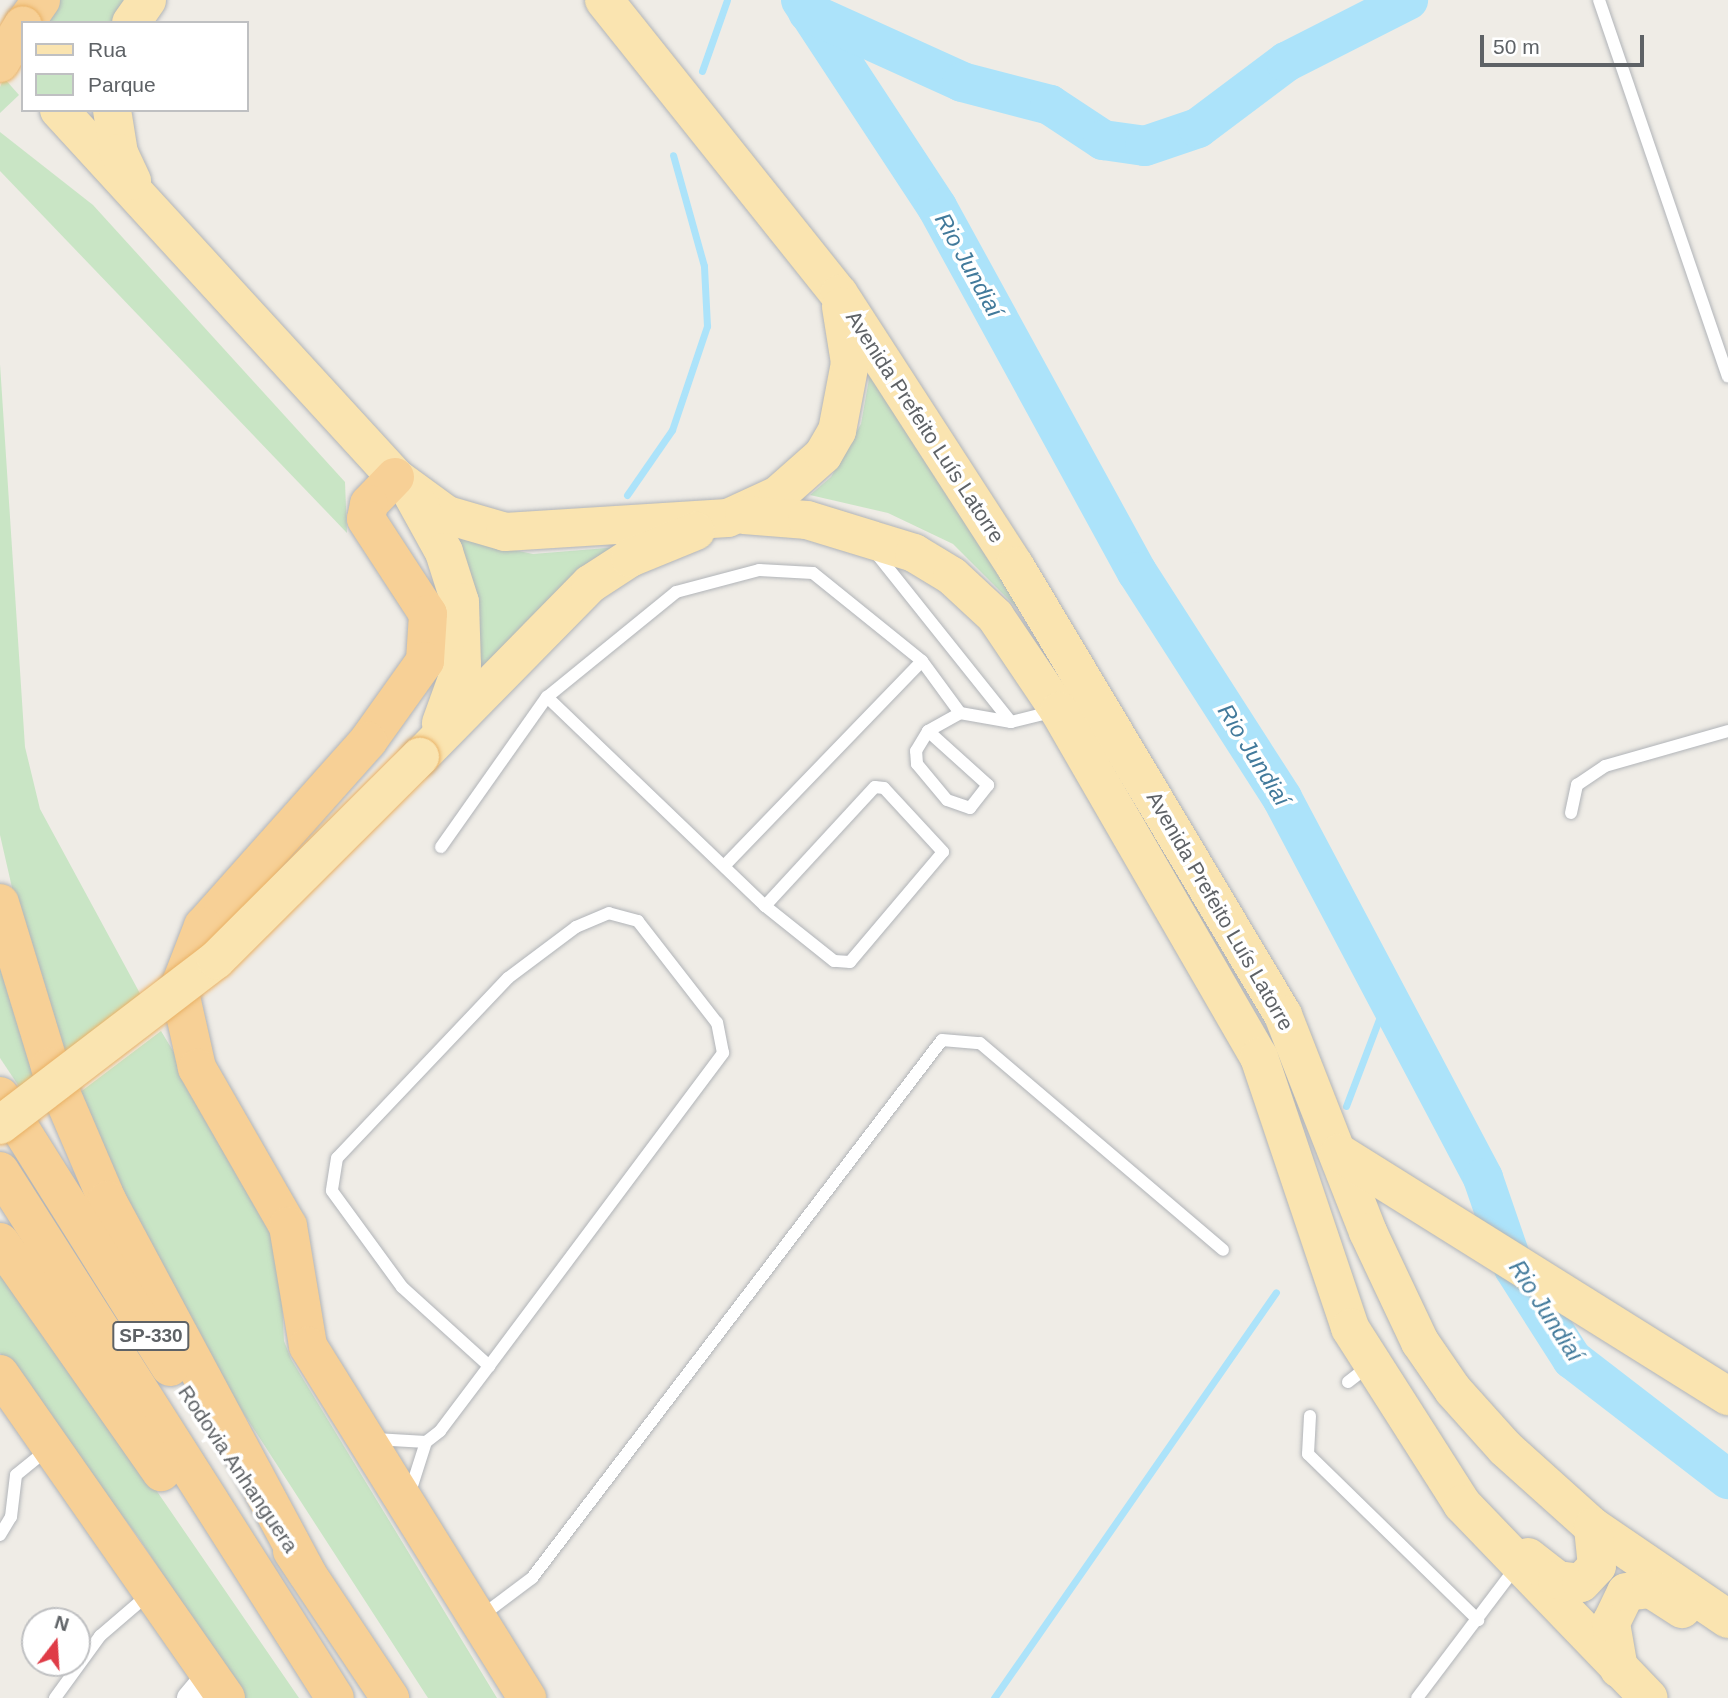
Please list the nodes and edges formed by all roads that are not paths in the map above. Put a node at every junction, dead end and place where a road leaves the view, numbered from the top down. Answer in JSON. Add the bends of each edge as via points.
{"nodes":[{"id":1,"x":41,"y":0,"type":"edge"},
{"id":2,"x":147,"y":0,"type":"edge"},
{"id":3,"x":604,"y":0,"type":"edge"},
{"id":4,"x":1599,"y":0,"type":"edge"},
{"id":5,"x":26,"y":21,"type":"edge"},
{"id":6,"x":132,"y":21,"type":"edge"},
{"id":7,"x":21,"y":29,"type":"edge"},
{"id":8,"x":0,"y":48,"type":"edge"},
{"id":9,"x":0,"y":63,"type":"edge"},
{"id":10,"x":21,"y":70,"type":"edge"},
{"id":11,"x":60,"y":112,"type":"edge"},
{"id":12,"x":112,"y":112,"type":"edge"},
{"id":13,"x":141,"y":199,"type":"junction"},
{"id":14,"x":839,"y":294,"type":"junction"},
{"id":15,"x":1728,"y":376,"type":"edge"},
{"id":16,"x":403,"y":485,"type":"junction"},
{"id":17,"x":736,"y":516,"type":"junction"},
{"id":18,"x":860,"y":533,"type":"junction"},
{"id":19,"x":922,"y":661,"type":"junction"},
{"id":20,"x":547,"y":696,"type":"junction"},
{"id":21,"x":1059,"y":710,"type":"junction"},
{"id":22,"x":960,"y":713,"type":"junction"},
{"id":23,"x":1011,"y":722,"type":"junction"},
{"id":24,"x":928,"y":731,"type":"junction"},
{"id":25,"x":1728,"y":731,"type":"edge"},
{"id":26,"x":420,"y":757,"type":"junction"},
{"id":27,"x":1571,"y":813,"type":"dead end"},
{"id":28,"x":441,"y":847,"type":"dead end"},
{"id":29,"x":726,"y":864,"type":"junction"},
{"id":30,"x":0,"y":903,"type":"edge"},
{"id":31,"x":765,"y":905,"type":"junction"},
{"id":32,"x":0,"y":1096,"type":"edge"},
{"id":33,"x":0,"y":1125,"type":"edge"},
{"id":34,"x":1339,"y":1153,"type":"junction"},
{"id":35,"x":0,"y":1171,"type":"edge"},
{"id":36,"x":0,"y":1242,"type":"edge"},
{"id":37,"x":1223,"y":1250,"type":"dead end"},
{"id":38,"x":489,"y":1366,"type":"junction"},
{"id":39,"x":0,"y":1374,"type":"edge"},
{"id":40,"x":1728,"y":1396,"type":"edge"},
{"id":41,"x":1310,"y":1416,"type":"dead end"},
{"id":42,"x":1404,"y":1416,"type":"junction"},
{"id":43,"x":357,"y":1434,"type":"junction"},
{"id":44,"x":426,"y":1442,"type":"junction"},
{"id":45,"x":53,"y":1444,"type":"junction"},
{"id":46,"x":412,"y":1520,"type":"junction"},
{"id":47,"x":1593,"y":1527,"type":"junction"},
{"id":48,"x":0,"y":1535,"type":"edge"},
{"id":49,"x":1517,"y":1566,"type":"junction"},
{"id":50,"x":307,"y":1573,"type":"junction"},
{"id":51,"x":153,"y":1591,"type":"junction"},
{"id":52,"x":273,"y":1604,"type":"junction"},
{"id":53,"x":477,"y":1619,"type":"junction"},
{"id":54,"x":1728,"y":1619,"type":"edge"},
{"id":55,"x":1478,"y":1620,"type":"junction"},
{"id":56,"x":1728,"y":1638,"type":"edge"},
{"id":57,"x":1619,"y":1669,"type":"junction"},
{"id":58,"x":208,"y":1690,"type":"edge"},
{"id":59,"x":55,"y":1698,"type":"edge"},
{"id":60,"x":335,"y":1698,"type":"edge"},
{"id":61,"x":390,"y":1698,"type":"edge"},
{"id":62,"x":527,"y":1698,"type":"edge"},
{"id":63,"x":1417,"y":1698,"type":"edge"},
{"id":64,"x":1649,"y":1698,"type":"edge"}],
"edges":[{"from":1,"to":5,"type":"highway"},
{"from":2,"to":6,"type":"main road"},
{"from":3,"to":14,"type":"main road","name":"Avenida Prefeito Luís Latorre"},
{"from":4,"to":15,"type":"lane"},
{"from":7,"to":9,"type":"highway","bridge":true},
{"from":8,"to":10,"type":"main road"},
{"from":11,"to":13,"type":"main road"},
{"from":12,"to":13,"type":"main road","via":[[119,153]]},
{"from":13,"to":16,"type":"main road"},
{"from":14,"to":17,"type":"main road","via":[[850,363],[837,430],[804,476]]},
{"from":14,"to":34,"type":"main road","name":"Avenida Prefeito Luís Latorre","via":[[922,416],[1203,875],[1283,1015]]},
{"from":16,"to":17,"type":"main road","name":"Avenida Prefeito Luís Latorre","via":[[456,518],[536,535]]},
{"from":16,"to":26,"type":"main road","via":[[452,576],[463,634],[457,691]]},
{"from":16,"to":43,"type":"highway","via":[[369,504],[366,519],[428,614],[425,661],[368,741],[203,926],[179,988],[197,1068],[288,1226],[308,1346]]},
{"from":17,"to":18,"type":"main road","name":"Avenida Prefeito Luís Latorre","via":[[807,520]]},
{"from":17,"to":26,"type":"main road","via":[[630,558],[590,584]]},
{"from":18,"to":21,"type":"main road","name":"Avenida Prefeito Luís Latorre","via":[[952,576],[995,616]]},
{"from":18,"to":23,"type":"lane"},
{"from":19,"to":20,"type":"lane","via":[[813,573],[759,570],[676,592]]},
{"from":19,"to":22,"type":"lane"},
{"from":19,"to":29,"type":"lane"},
{"from":20,"to":28,"type":"lane"},
{"from":20,"to":29,"type":"lane"},
{"from":21,"to":23,"type":"lane"},
{"from":21,"to":42,"type":"main road","name":"Avenida Prefeito Luís Latorre","via":[[1259,1057],[1360,1373]]},
{"from":22,"to":23,"type":"lane"},
{"from":22,"to":24,"type":"lane"},
{"from":24,"to":24,"type":"lane","via":[[916,751],[917,764],[947,800],[970,808],[988,785]]},
{"from":25,"to":27,"type":"lane","via":[[1605,766],[1577,785]]},
{"from":26,"to":33,"type":"main road","bridge":true,"via":[[225,952]]},
{"from":29,"to":31,"type":"lane"},
{"from":30,"to":50,"type":"highway","via":[[50,1067],[107,1200]]},
{"from":31,"to":31,"type":"lane","via":[[875,787],[884,788],[943,852],[850,962],[834,961]]},
{"from":32,"to":50,"type":"highway","name":"Rodovia Anhanguera","number":"SP-330"},
{"from":34,"to":40,"type":"main road"},
{"from":34,"to":47,"type":"main road","name":"Avenida Prefeito Luís Latorre","via":[[1420,1342],[1505,1448]]},
{"from":35,"to":52,"type":"highway","name":"Rodovia Anhanguera","number":"SP-330"},
{"from":36,"to":52,"type":"highway","via":[[189,1512]]},
{"from":37,"to":53,"type":"lane","via":[[980,1043],[942,1040],[532,1578]]},
{"from":38,"to":38,"type":"lane","via":[[723,1053],[717,1023],[638,921],[609,913],[576,927],[508,978],[337,1158],[332,1191],[402,1287]]},
{"from":38,"to":44,"type":"lane"},
{"from":39,"to":45,"type":"highway"},
{"from":41,"to":55,"type":"lane","via":[[1308,1454]]},
{"from":42,"to":47,"type":"main road","via":[[1507,1535],[1557,1580],[1581,1583],[1590,1576],[1599,1554]]},
{"from":42,"to":49,"type":"main road","name":"Avenida Prefeito Luís Latorre","via":[[1433,1466]]},
{"from":43,"to":44,"type":"lane"},
{"from":43,"to":46,"type":"highway"},
{"from":44,"to":46,"type":"lane","via":[[410,1481]]},
{"from":45,"to":48,"type":"lane","via":[[16,1475],[11,1517]]},
{"from":45,"to":51,"type":"highway"},
{"from":46,"to":53,"type":"highway"},
{"from":47,"to":54,"type":"main road","name":"Avenida Prefeito Luís Latorre"},
{"from":49,"to":55,"type":"lane"},
{"from":49,"to":57,"type":"main road","name":"Avenida Prefeito Luís Latorre"},
{"from":50,"to":61,"type":"highway","name":"Rodovia Anhanguera","number":"SP-330"},
{"from":51,"to":58,"type":"highway"},
{"from":51,"to":59,"type":"lane","via":[[100,1636]]},
{"from":52,"to":60,"type":"highway","name":"Rodovia Anhanguera","number":"SP-330"},
{"from":53,"to":62,"type":"highway"},
{"from":55,"to":63,"type":"lane"},
{"from":56,"to":57,"type":"main road","via":[[1651,1590],[1637,1587],[1613,1611]]},
{"from":57,"to":64,"type":"main road","name":"Avenida Prefeito Luís Latorre"}]}
